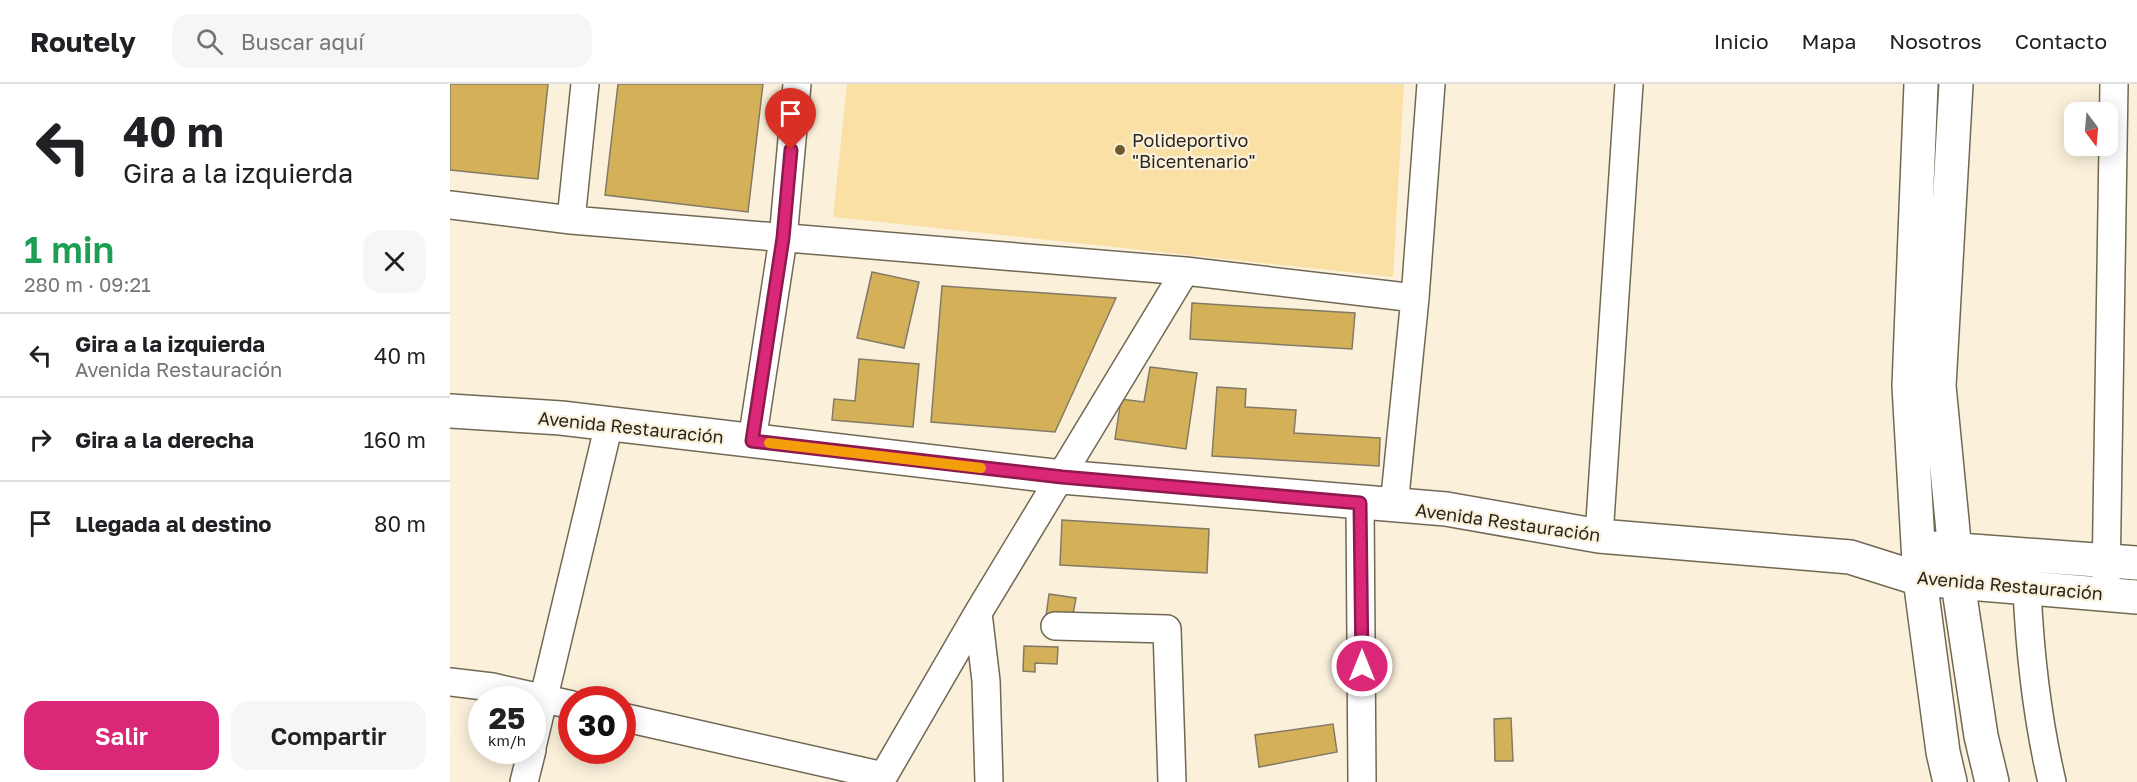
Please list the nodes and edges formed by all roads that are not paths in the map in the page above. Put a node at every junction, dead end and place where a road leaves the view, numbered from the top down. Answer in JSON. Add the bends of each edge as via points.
{"nodes":[{"id":1,"x":585,"y":84,"type":"edge"},
{"id":2,"x":797,"y":84,"type":"edge"},
{"id":3,"x":1431,"y":84,"type":"edge"},
{"id":4,"x":1629,"y":84,"type":"edge"},
{"id":5,"x":1920,"y":84,"type":"edge"},
{"id":6,"x":1956,"y":84,"type":"edge"},
{"id":7,"x":2114,"y":84,"type":"edge"},
{"id":8,"x":450,"y":205,"type":"edge"},
{"id":9,"x":571,"y":220,"type":"junction"},
{"id":10,"x":783,"y":238,"type":"junction"},
{"id":11,"x":1185,"y":271,"type":"junction"},
{"id":12,"x":1415,"y":298,"type":"junction"},
{"id":13,"x":450,"y":411,"type":"edge"},
{"id":14,"x":609,"y":424,"type":"junction"},
{"id":15,"x":752,"y":441,"type":"junction"},
{"id":16,"x":1062,"y":477,"type":"junction"},
{"id":17,"x":1360,"y":503,"type":"junction"},
{"id":18,"x":1394,"y":506,"type":"junction"},
{"id":19,"x":1599,"y":536,"type":"junction"},
{"id":20,"x":1917,"y":547,"type":"junction"},
{"id":21,"x":1954,"y":549,"type":"junction"},
{"id":22,"x":1850,"y":557,"type":"junction"},
{"id":23,"x":2121,"y":562,"type":"edge"},
{"id":24,"x":1920,"y":579,"type":"junction"},
{"id":25,"x":1958,"y":583,"type":"junction"},
{"id":26,"x":2027,"y":590,"type":"junction"},
{"id":27,"x":2121,"y":596,"type":"edge"},
{"id":28,"x":978,"y":613,"type":"junction"},
{"id":29,"x":1055,"y":626,"type":"dead end"},
{"id":30,"x":450,"y":682,"type":"edge"},
{"id":31,"x":484,"y":686,"type":"edge"},
{"id":32,"x":546,"y":691,"type":"edge"},
{"id":33,"x":636,"y":720,"type":"edge"},
{"id":34,"x":528,"y":764,"type":"edge"},
{"id":35,"x":882,"y":779,"type":"edge"},
{"id":36,"x":524,"y":782,"type":"edge"},
{"id":37,"x":988,"y":782,"type":"edge"},
{"id":38,"x":1172,"y":782,"type":"edge"},
{"id":39,"x":1362,"y":782,"type":"edge"},
{"id":40,"x":1950,"y":782,"type":"edge"},
{"id":41,"x":1992,"y":782,"type":"edge"},
{"id":42,"x":2052,"y":782,"type":"edge"}],
"edges":[{"from":1,"to":9,"type":"street"},
{"from":2,"to":10,"type":"street"},
{"from":3,"to":12,"type":"street"},
{"from":4,"to":19,"type":"street"},
{"from":5,"to":20,"type":"street","via":[[1909,386]]},
{"from":6,"to":21,"type":"street","via":[[1939,386]]},
{"from":7,"to":23,"type":"street"},
{"from":8,"to":9,"type":"street"},
{"from":9,"to":10,"type":"street"},
{"from":10,"to":11,"type":"street"},
{"from":10,"to":15,"type":"street"},
{"from":11,"to":12,"type":"street"},
{"from":11,"to":16,"type":"street"},
{"from":12,"to":18,"type":"street"},
{"from":13,"to":14,"type":"street","name":"Avenida Restauración"},
{"from":14,"to":15,"type":"street","name":"Avenida Restauración"},
{"from":14,"to":32,"type":"street"},
{"from":15,"to":16,"type":"street","name":"Avenida Restauración"},
{"from":16,"to":17,"type":"street","name":"Avenida Restauración"},
{"from":16,"to":28,"type":"street"},
{"from":17,"to":18,"type":"street","name":"Avenida Restauración"},
{"from":17,"to":39,"type":"street"},
{"from":18,"to":19,"type":"street","name":"Avenida Restauración","via":[[1446,509]]},
{"from":19,"to":22,"type":"street","name":"Avenida Restauración"},
{"from":20,"to":21,"type":"street","name":"Avenida Restauración"},
{"from":20,"to":22,"type":"street","name":"Avenida Restauración"},
{"from":20,"to":24,"type":"street"},
{"from":21,"to":23,"type":"street","name":"Avenida Restauración"},
{"from":21,"to":25,"type":"street"},
{"from":22,"to":24,"type":"street","name":"Avenida Restauración"},
{"from":23,"to":27,"type":"street"},
{"from":24,"to":25,"type":"street","name":"Avenida Restauración"},
{"from":24,"to":40,"type":"street"},
{"from":25,"to":26,"type":"street","name":"Avenida Restauración"},
{"from":25,"to":41,"type":"street","via":[[1981,736]]},
{"from":26,"to":27,"type":"street","name":"Avenida Restauración"},
{"from":26,"to":42,"type":"street","via":[[2039,729]]},
{"from":28,"to":35,"type":"street"},
{"from":28,"to":37,"type":"street","via":[[986,681]]},
{"from":29,"to":38,"type":"street","via":[[1167,629]]},
{"from":30,"to":31,"type":"street"},
{"from":33,"to":35,"type":"street"},
{"from":34,"to":36,"type":"street"}]}
